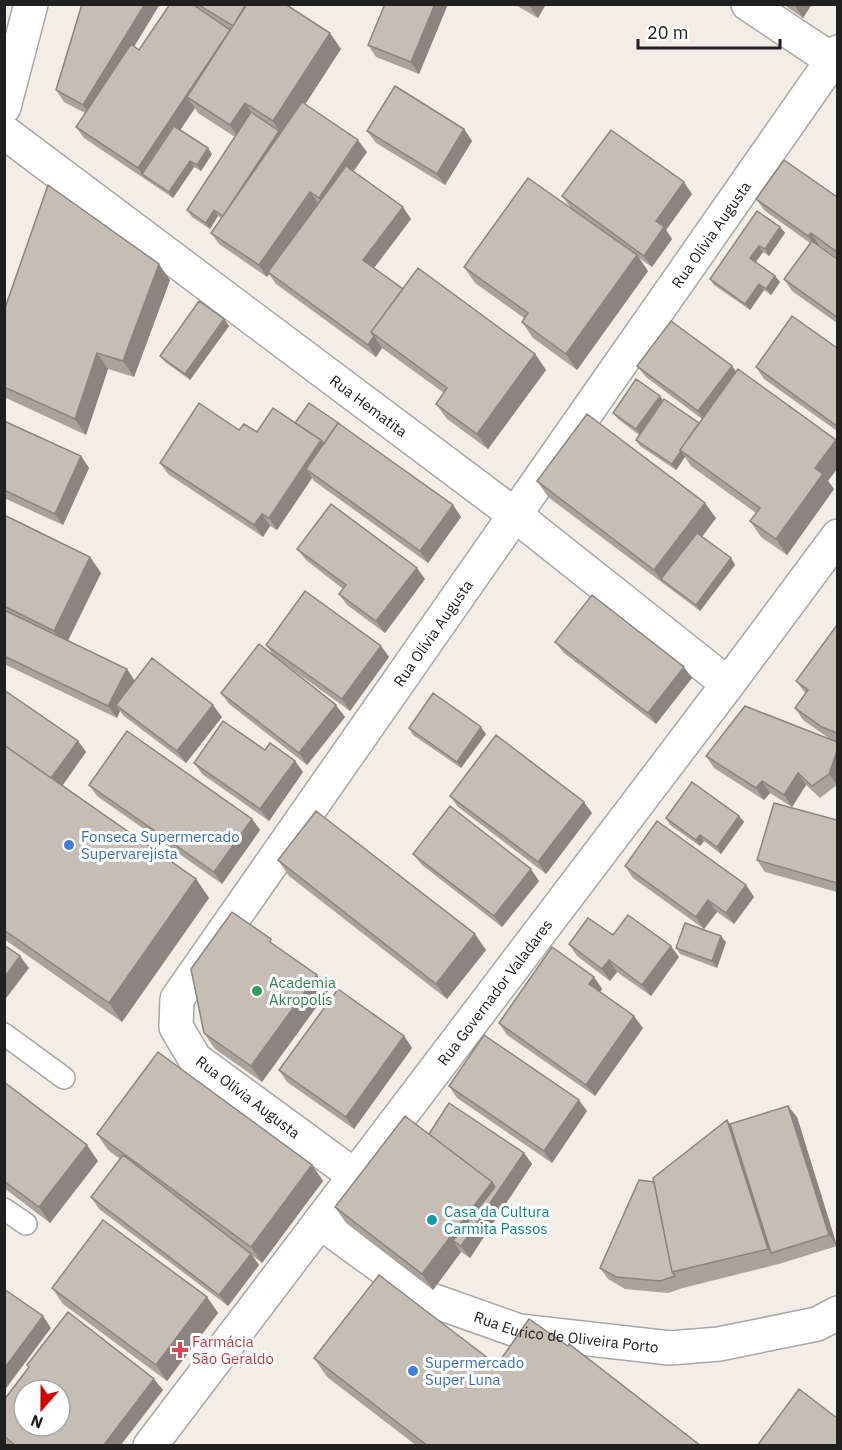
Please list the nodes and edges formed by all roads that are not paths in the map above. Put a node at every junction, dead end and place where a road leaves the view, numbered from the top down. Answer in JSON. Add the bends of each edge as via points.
{"nodes":[{"id":1,"x":31,"y":4,"type":"edge"},
{"id":2,"x":748,"y":4,"type":"edge"},
{"id":3,"x":836,"y":59,"type":"edge"},
{"id":4,"x":4,"y":106,"type":"edge"},
{"id":5,"x":4,"y":132,"type":"edge"},
{"id":6,"x":515,"y":515,"type":"junction"},
{"id":7,"x":837,"y":536,"type":"edge"},
{"id":8,"x":728,"y":684,"type":"junction"},
{"id":9,"x":4,"y":1034,"type":"edge"},
{"id":10,"x":64,"y":1078,"type":"dead end"},
{"id":11,"x":355,"y":1176,"type":"junction"},
{"id":12,"x":4,"y":1209,"type":"edge"},
{"id":13,"x":320,"y":1222,"type":"junction"},
{"id":14,"x":26,"y":1224,"type":"edge"},
{"id":15,"x":837,"y":1313,"type":"edge"},
{"id":16,"x":150,"y":1446,"type":"edge"}],
"edges":[{"from":1,"to":4,"type":"street"},
{"from":2,"to":3,"type":"street"},
{"from":3,"to":6,"type":"street","name":"Rua Olívia Augusta"},
{"from":5,"to":6,"type":"street","name":"Rua Hematita"},
{"from":6,"to":8,"type":"street","name":"Rua Hematita"},
{"from":6,"to":11,"type":"street","name":"Rua Olívia Augusta","via":[[177,999],[176,1027],[195,1059]]},
{"from":7,"to":8,"type":"street","name":"Rua Governador Valadares"},
{"from":8,"to":11,"type":"street","name":"Rua Governador Valadares"},
{"from":9,"to":10,"type":"lane"},
{"from":11,"to":13,"type":"street","name":"Rua Governador Valadares"},
{"from":12,"to":14,"type":"lane"},
{"from":13,"to":15,"type":"street","name":"Rua Eurico de Oliveira Porto","via":[[423,1297],[519,1331],[670,1348],[719,1344],[817,1324]]},
{"from":13,"to":16,"type":"street","name":"Rua Governador Valadares"}]}
